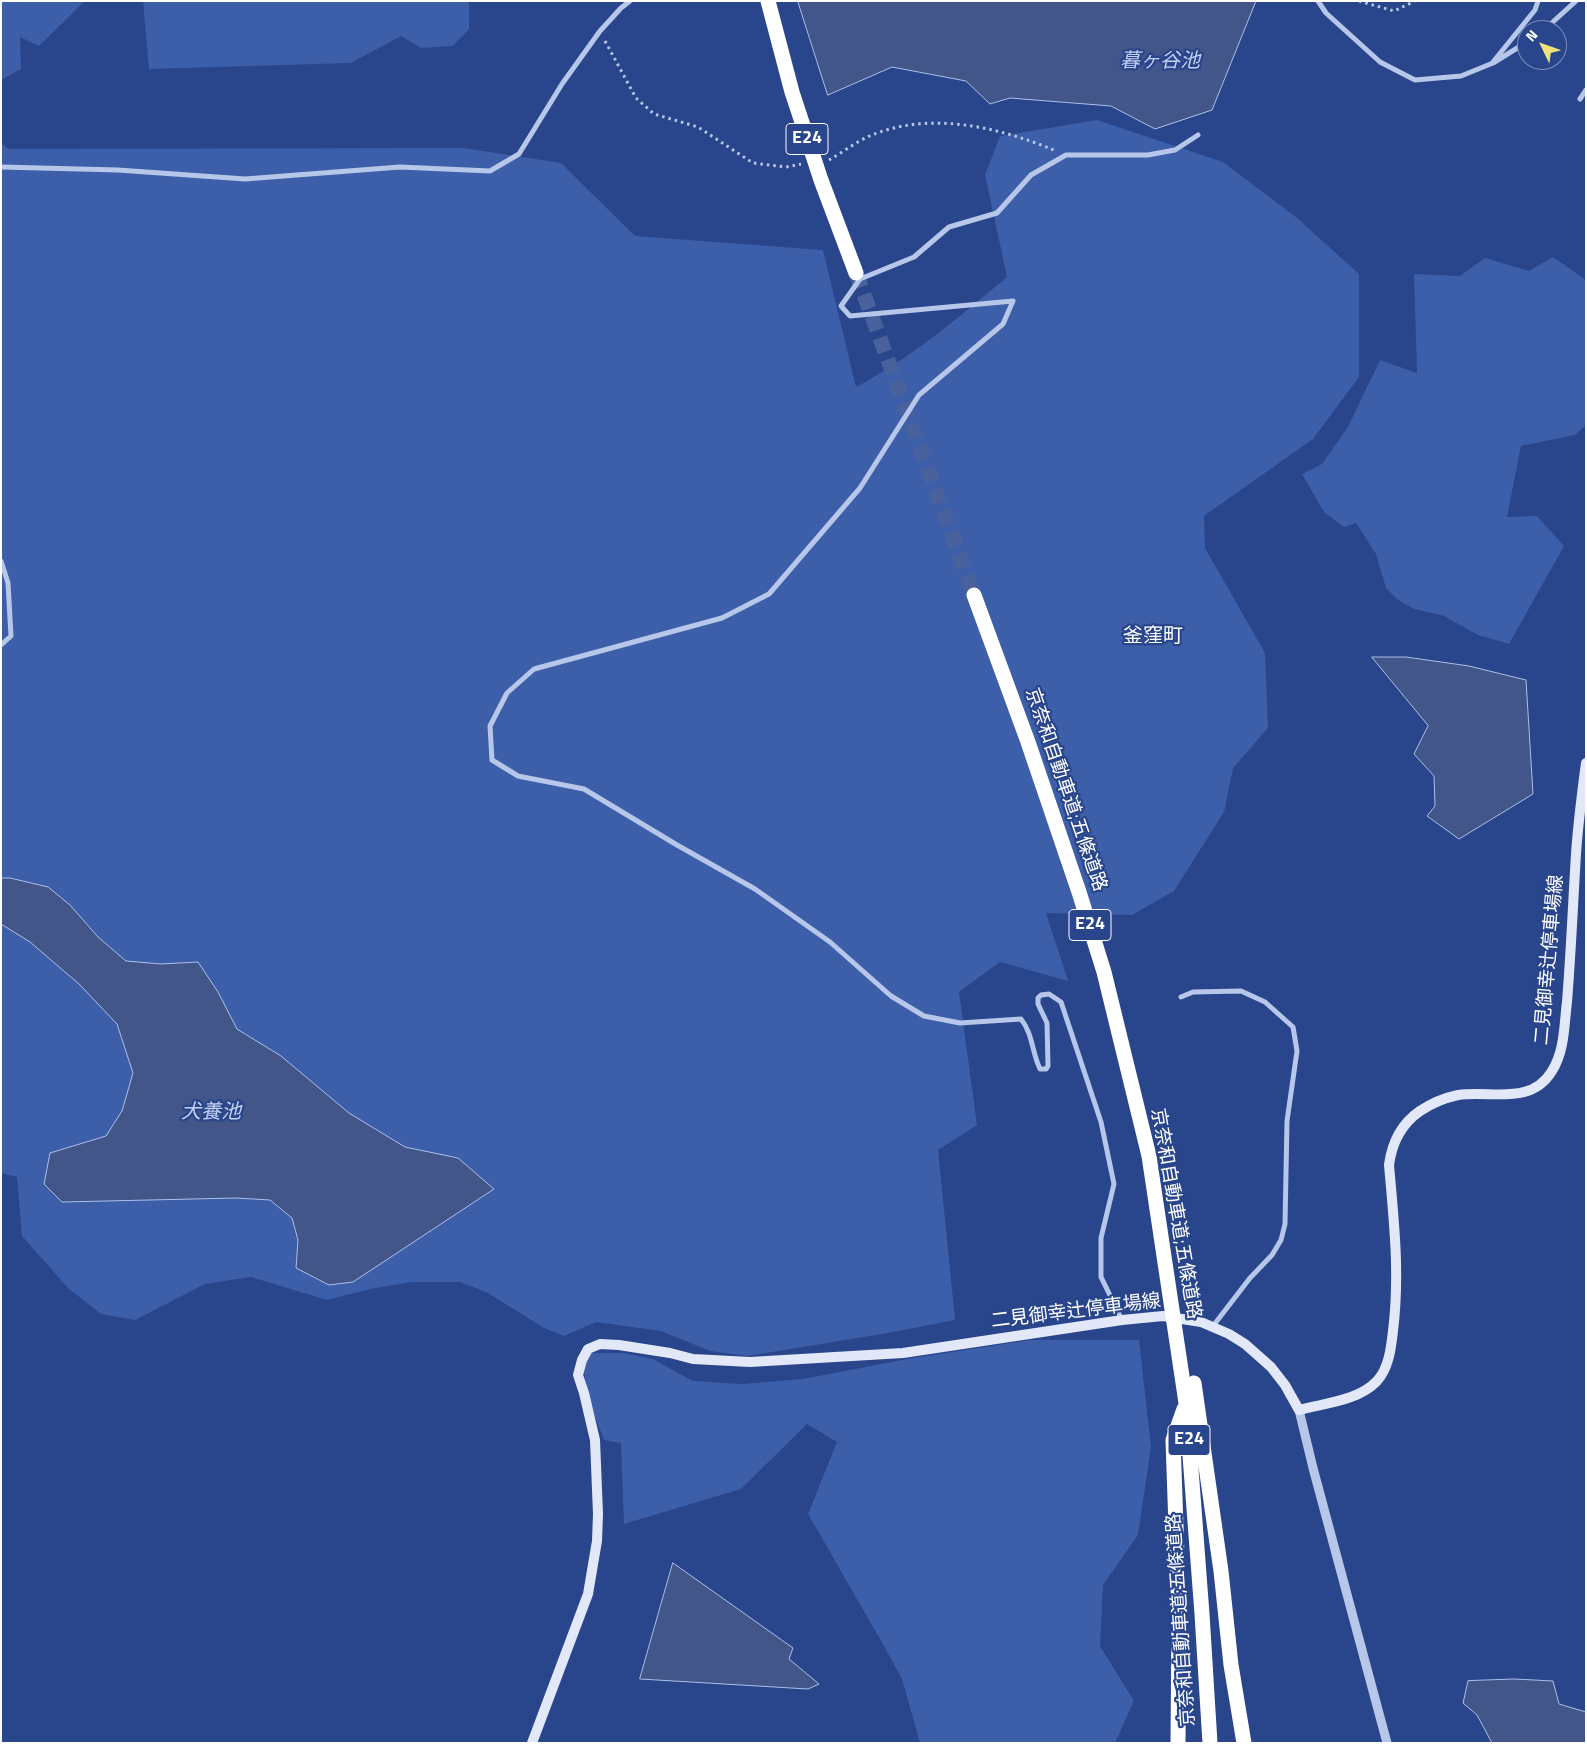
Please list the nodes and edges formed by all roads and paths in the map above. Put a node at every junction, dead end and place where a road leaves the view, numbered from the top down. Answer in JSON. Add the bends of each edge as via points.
{"nodes":[{"id":1,"x":630,"y":1,"type":"edge"},
{"id":2,"x":768,"y":1,"type":"edge"},
{"id":3,"x":1318,"y":1,"type":"edge"},
{"id":4,"x":1359,"y":1,"type":"edge"},
{"id":5,"x":1415,"y":1,"type":"edge"},
{"id":6,"x":1538,"y":1,"type":"edge"},
{"id":7,"x":1576,"y":1,"type":"edge"},
{"id":8,"x":1555,"y":20,"type":"edge"},
{"id":9,"x":1517,"y":48,"type":"edge"},
{"id":10,"x":1491,"y":64,"type":"junction"},
{"id":11,"x":1586,"y":90,"type":"edge"},
{"id":12,"x":1580,"y":99,"type":"dead end"},
{"id":13,"x":1198,"y":135,"type":"dead end"},
{"id":14,"x":1,"y":166,"type":"edge"},
{"id":15,"x":856,"y":273,"type":"tunnel mouth"},
{"id":16,"x":1,"y":561,"type":"edge"},
{"id":17,"x":974,"y":595,"type":"tunnel mouth"},
{"id":18,"x":1,"y":645,"type":"edge"},
{"id":19,"x":1586,"y":763,"type":"edge"},
{"id":20,"x":1181,"y":997,"type":"dead end"},
{"id":21,"x":1170,"y":1295,"type":"junction"},
{"id":22,"x":1122,"y":1320,"type":"junction"},
{"id":23,"x":1213,"y":1326,"type":"junction"},
{"id":24,"x":1186,"y":1403,"type":"junction"},
{"id":25,"x":1299,"y":1410,"type":"junction"},
{"id":26,"x":532,"y":1743,"type":"edge"},
{"id":27,"x":1178,"y":1743,"type":"edge"},
{"id":28,"x":1210,"y":1743,"type":"edge"},
{"id":29,"x":1244,"y":1743,"type":"edge"},
{"id":30,"x":1387,"y":1743,"type":"edge"}],
"edges":[{"from":1,"to":14,"type":"street","via":[[600,31],[562,84],[520,154],[490,171],[400,167],[245,179]]},
{"from":2,"to":15,"type":"highway","number":"E24","via":[[800,118]]},
{"from":3,"to":10,"type":"street","via":[[1326,13],[1380,62],[1415,80],[1460,76]]},
{"from":4,"to":5,"type":"path","via":[[1394,11]]},
{"from":6,"to":10,"type":"street","via":[[1535,10]]},
{"from":7,"to":8,"type":"street"},
{"from":9,"to":10,"type":"street"},
{"from":11,"to":12,"type":"street"},
{"from":13,"to":22,"type":"street","via":[[1175,150],[1148,155],[1066,155],[1031,175],[996,213],[949,227],[914,257],[860,279],[841,306],[850,316],[1014,301],[1003,324],[920,394],[860,488],[769,594],[722,618],[534,669],[507,694],[490,726],[492,760],[518,776],[584,789],[755,889],[830,942],[891,996],[924,1016],[960,1023],[1021,1020],[1029,1030],[1036,1061],[1043,1070],[1048,1066],[1047,1022],[1038,998],[1049,994],[1061,1002],[1100,1122],[1114,1184],[1101,1238],[1102,1277]]},
{"from":16,"to":18,"type":"street","via":[[8,583],[11,636]]},
{"from":17,"to":21,"type":"highway","name":"京奈和自動車道;五條道路","number":"E24","via":[[1031,752],[1104,972],[1149,1156]]},
{"from":19,"to":25,"type":"main road","name":"二見御幸辻停車場線","via":[[1576,851],[1562,1050],[1544,1083],[1531,1090],[1516,1094],[1445,1098],[1412,1117],[1399,1131],[1391,1148],[1389,1165],[1398,1273],[1390,1354],[1385,1369],[1378,1380],[1360,1393]]},
{"from":20,"to":23,"type":"street","via":[[1193,992],[1241,990],[1265,1002],[1293,1027],[1297,1052],[1287,1121],[1285,1224],[1281,1240]]},
{"from":21,"to":24,"type":"highway","name":"京奈和自動車道;五條道路","number":"E24"},
{"from":21,"to":29,"type":"highway","via":[[1186,1340]]},
{"from":22,"to":23,"type":"main road","name":"二見御幸辻停車場線","via":[[1163,1316]]},
{"from":22,"to":26,"type":"main road","name":"二見御幸辻停車場線","via":[[903,1353],[769,1361],[694,1359],[619,1345],[600,1344],[588,1349],[578,1375],[595,1440],[597,1541],[588,1594]]},
{"from":23,"to":25,"type":"main road","name":"二見御幸辻停車場線","via":[[1245,1344],[1272,1367]]},
{"from":24,"to":27,"type":"highway","via":[[1173,1440],[1180,1614]]},
{"from":24,"to":28,"type":"highway","name":"京奈和自動車道;五條道路","number":"E24"},
{"from":25,"to":30,"type":"street"}]}
